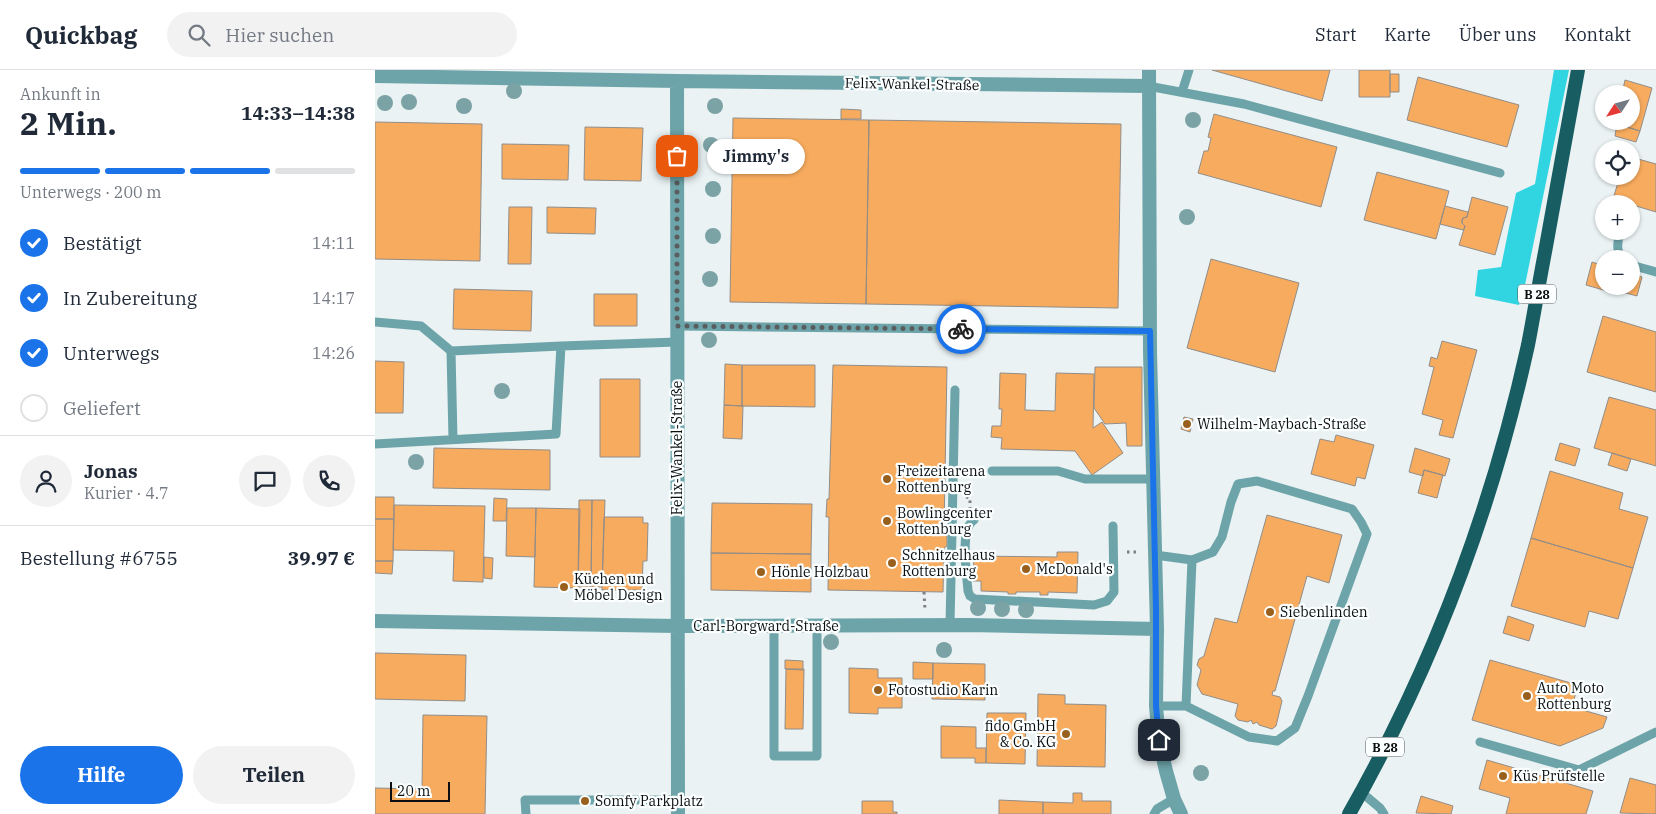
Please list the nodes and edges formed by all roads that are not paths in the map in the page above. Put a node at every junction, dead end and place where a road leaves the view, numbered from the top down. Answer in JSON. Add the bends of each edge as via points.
{"nodes":[{"id":1,"x":1149,"y":70,"type":"edge"},
{"id":2,"x":1189,"y":70,"type":"edge"},
{"id":3,"x":1577,"y":70,"type":"edge"},
{"id":4,"x":375,"y":76,"type":"edge"},
{"id":5,"x":677,"y":81,"type":"junction"},
{"id":6,"x":1148,"y":86,"type":"junction"},
{"id":7,"x":1181,"y":92,"type":"junction"},
{"id":8,"x":1500,"y":174,"type":"dead end"},
{"id":9,"x":1640,"y":268,"type":"edge"},
{"id":10,"x":1656,"y":272,"type":"edge"},
{"id":11,"x":375,"y":322,"type":"edge"},
{"id":12,"x":677,"y":326,"type":"junction"},
{"id":13,"x":1150,"y":331,"type":"junction"},
{"id":14,"x":677,"y":342,"type":"junction"},
{"id":15,"x":561,"y":346,"type":"junction"},
{"id":16,"x":451,"y":351,"type":"junction"},
{"id":17,"x":955,"y":390,"type":"dead end"},
{"id":18,"x":453,"y":440,"type":"junction"},
{"id":19,"x":375,"y":444,"type":"edge"},
{"id":20,"x":992,"y":471,"type":"dead end"},
{"id":21,"x":1154,"y":479,"type":"junction"},
{"id":22,"x":974,"y":520,"type":"dead end"},
{"id":23,"x":1113,"y":526,"type":"dead end"},
{"id":24,"x":1155,"y":554,"type":"junction"},
{"id":25,"x":1191,"y":560,"type":"junction"},
{"id":26,"x":375,"y":621,"type":"edge"},
{"id":27,"x":950,"y":625,"type":"junction"},
{"id":28,"x":677,"y":626,"type":"junction"},
{"id":29,"x":774,"y":626,"type":"junction"},
{"id":30,"x":817,"y":626,"type":"junction"},
{"id":31,"x":1157,"y":628,"type":"junction"},
{"id":32,"x":1156,"y":706,"type":"junction"},
{"id":33,"x":1185,"y":706,"type":"junction"},
{"id":34,"x":1656,"y":732,"type":"edge"},
{"id":35,"x":1480,"y":742,"type":"dead end"},
{"id":36,"x":1361,"y":792,"type":"junction"},
{"id":37,"x":1174,"y":799,"type":"junction"},
{"id":38,"x":678,"y":800,"type":"junction"},
{"id":39,"x":525,"y":814,"type":"edge"},
{"id":40,"x":678,"y":814,"type":"edge"},
{"id":41,"x":1154,"y":814,"type":"edge"},
{"id":42,"x":1181,"y":814,"type":"edge"},
{"id":43,"x":1349,"y":814,"type":"edge"},
{"id":44,"x":1384,"y":814,"type":"edge"}],
"edges":[{"from":1,"to":6,"type":"street"},
{"from":2,"to":7,"type":"lane"},
{"from":3,"to":36,"type":"main road","number":"B 28","via":[[1528,344],[1482,514],[1426,662]]},
{"from":4,"to":5,"type":"street","name":"Felix-Wankel-Straße"},
{"from":5,"to":6,"type":"street","name":"Felix-Wankel-Straße"},
{"from":5,"to":12,"type":"street","name":"Felix-Wankel-Straße"},
{"from":6,"to":7,"type":"lane"},
{"from":6,"to":13,"type":"street"},
{"from":7,"to":8,"type":"lane","via":[[1243,104]]},
{"from":9,"to":10,"type":"lane"},
{"from":11,"to":16,"type":"lane","via":[[421,326]]},
{"from":12,"to":13,"type":"lane"},
{"from":12,"to":14,"type":"street","name":"Felix-Wankel-Straße"},
{"from":13,"to":21,"type":"street"},
{"from":14,"to":15,"type":"lane"},
{"from":14,"to":28,"type":"street","name":"Felix-Wankel-Straße"},
{"from":15,"to":16,"type":"lane"},
{"from":15,"to":18,"type":"lane","via":[[556,434]]},
{"from":16,"to":18,"type":"lane"},
{"from":17,"to":27,"type":"lane","via":[[947,574]]},
{"from":18,"to":19,"type":"lane"},
{"from":20,"to":21,"type":"lane","via":[[1058,472],[1085,479]]},
{"from":21,"to":24,"type":"street"},
{"from":22,"to":23,"type":"lane","via":[[969,523],[966,537],[970,596],[975,599],[1094,605],[1107,601],[1114,592]]},
{"from":24,"to":25,"type":"lane"},
{"from":24,"to":31,"type":"street"},
{"from":25,"to":33,"type":"lane"},
{"from":25,"to":33,"type":"lane","via":[[1213,552],[1222,537],[1237,484],[1257,481],[1352,509],[1367,534],[1295,728],[1277,741],[1249,737]]},
{"from":26,"to":28,"type":"street","name":"Carl-Borgward-Straße"},
{"from":27,"to":30,"type":"street","name":"Carl-Borgward-Straße"},
{"from":27,"to":31,"type":"street","name":"Carl-Borgward-Straße"},
{"from":28,"to":29,"type":"street","name":"Carl-Borgward-Straße"},
{"from":28,"to":38,"type":"street","name":"Felix-Wankel-Straße"},
{"from":29,"to":30,"type":"street","name":"Carl-Borgward-Straße"},
{"from":29,"to":30,"type":"lane","via":[[774,756],[817,756]]},
{"from":31,"to":32,"type":"street"},
{"from":32,"to":33,"type":"lane"},
{"from":32,"to":37,"type":"street","via":[[1159,740]]},
{"from":34,"to":35,"type":"lane","via":[[1579,770]]},
{"from":36,"to":43,"type":"main road","number":"B 28"},
{"from":36,"to":44,"type":"lane"},
{"from":37,"to":41,"type":"lane"},
{"from":37,"to":42,"type":"street"},
{"from":38,"to":39,"type":"lane","via":[[525,800]]},
{"from":38,"to":40,"type":"street","name":"Felix-Wankel-Straße"}]}
